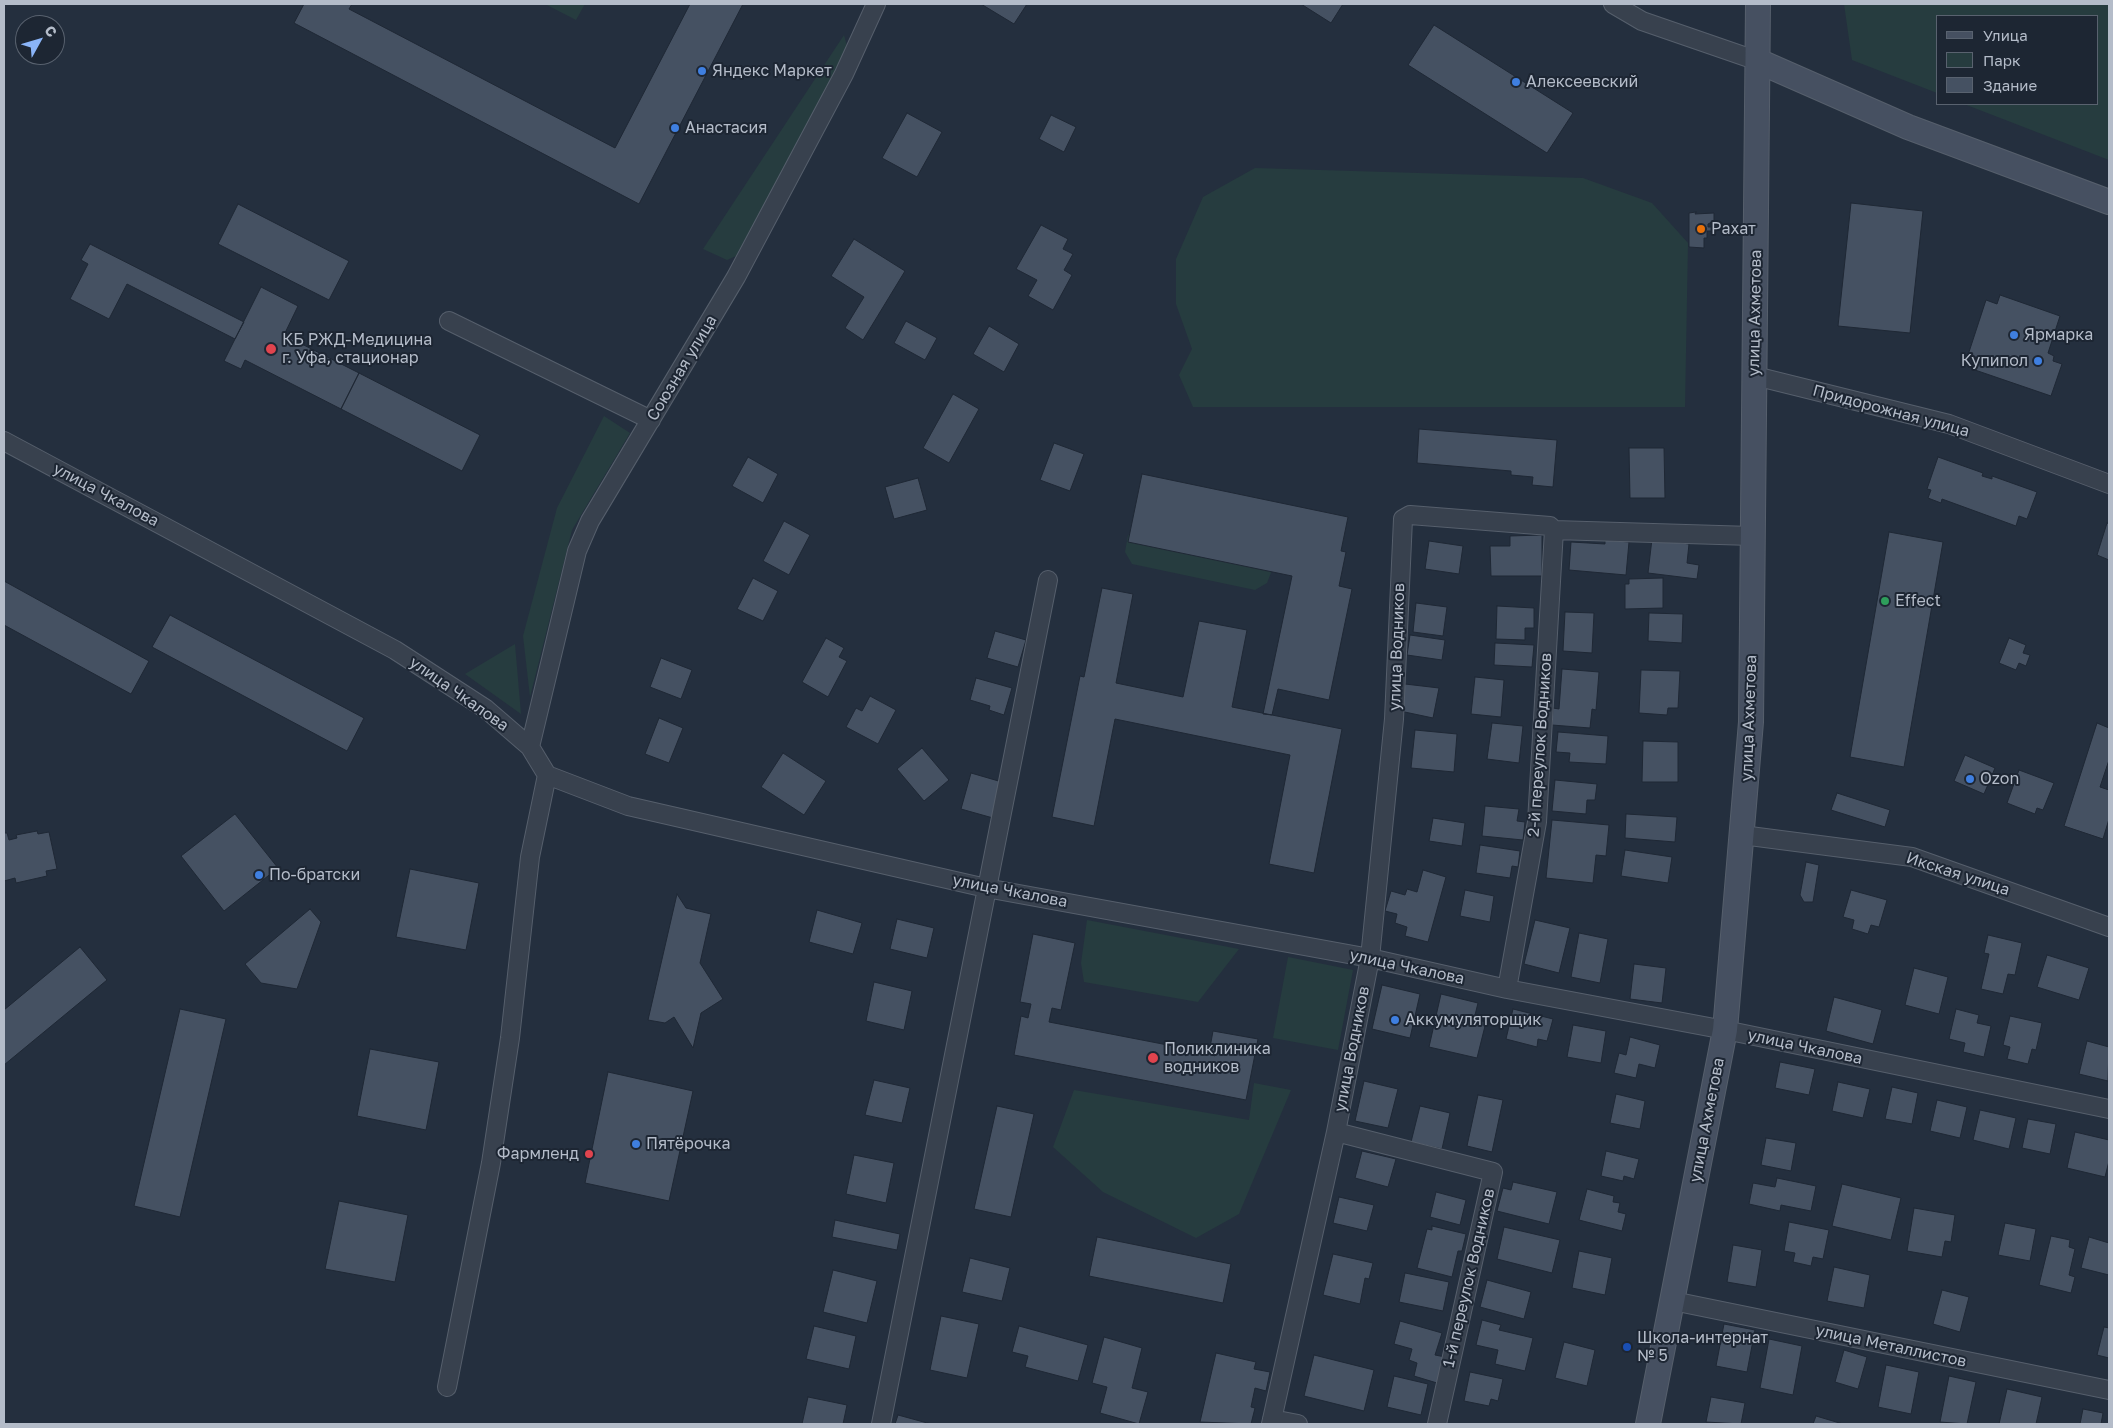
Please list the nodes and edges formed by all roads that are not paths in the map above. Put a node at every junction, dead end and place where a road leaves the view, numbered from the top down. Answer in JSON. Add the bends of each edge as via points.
{"nodes":[{"id":1,"x":876,"y":4,"type":"edge"},
{"id":2,"x":1612,"y":4,"type":"edge"},
{"id":3,"x":1758,"y":4,"type":"edge"},
{"id":4,"x":1758,"y":61,"type":"junction"},
{"id":5,"x":2109,"y":202,"type":"edge"},
{"id":6,"x":449,"y":321,"type":"dead end"},
{"id":7,"x":1755,"y":376,"type":"junction"},
{"id":8,"x":651,"y":420,"type":"junction"},
{"id":9,"x":4,"y":441,"type":"edge"},
{"id":10,"x":2109,"y":484,"type":"edge"},
{"id":11,"x":1554,"y":530,"type":"junction"},
{"id":12,"x":1752,"y":536,"type":"junction"},
{"id":13,"x":1048,"y":580,"type":"dead end"},
{"id":14,"x":530,"y":747,"type":"junction"},
{"id":15,"x":547,"y":775,"type":"junction"},
{"id":16,"x":1742,"y":835,"type":"junction"},
{"id":17,"x":986,"y":888,"type":"junction"},
{"id":18,"x":2109,"y":927,"type":"edge"},
{"id":19,"x":1370,"y":958,"type":"junction"},
{"id":20,"x":1508,"y":989,"type":"junction"},
{"id":21,"x":1725,"y":1030,"type":"junction"},
{"id":22,"x":2109,"y":1109,"type":"edge"},
{"id":23,"x":1336,"y":1132,"type":"junction"},
{"id":24,"x":1673,"y":1301,"type":"junction"},
{"id":25,"x":447,"y":1387,"type":"dead end"},
{"id":26,"x":2109,"y":1390,"type":"edge"},
{"id":27,"x":1272,"y":1422,"type":"edge"},
{"id":28,"x":881,"y":1424,"type":"edge"},
{"id":29,"x":1298,"y":1424,"type":"edge"},
{"id":30,"x":1436,"y":1424,"type":"edge"},
{"id":31,"x":1648,"y":1424,"type":"edge"}],
"edges":[{"from":1,"to":8,"type":"street","name":"Союзная улица","via":[[844,74],[736,277]]},
{"from":2,"to":4,"type":"street","via":[[1642,21]]},
{"from":3,"to":4,"type":"main road","name":"улица Ахметова"},
{"from":4,"to":5,"type":"main road","via":[[1908,127]]},
{"from":4,"to":7,"type":"main road","name":"улица Ахметова"},
{"from":6,"to":8,"type":"street"},
{"from":7,"to":10,"type":"street","name":"Придорожная улица","via":[[1949,424]]},
{"from":7,"to":12,"type":"main road","name":"улица Ахметова"},
{"from":8,"to":14,"type":"street","name":"Союзная улица","via":[[590,521],[577,551]]},
{"from":9,"to":14,"type":"street","name":"улица Чкалова","via":[[395,650],[486,709]]},
{"from":11,"to":12,"type":"street"},
{"from":11,"to":19,"type":"street","name":"улица Водников","via":[[1550,526],[1410,515],[1403,519],[1394,719]]},
{"from":11,"to":20,"type":"street","name":"2-й переулок Водников","via":[[1537,822]]},
{"from":12,"to":16,"type":"main road","name":"улица Ахметова","via":[[1751,722]]},
{"from":13,"to":17,"type":"street"},
{"from":14,"to":15,"type":"street","name":"улица Чкалова"},
{"from":15,"to":17,"type":"street","name":"улица Чкалова","via":[[628,806]]},
{"from":15,"to":25,"type":"street","via":[[530,857],[510,1038],[491,1163]]},
{"from":16,"to":18,"type":"street","name":"Икская улица","via":[[1912,857]]},
{"from":16,"to":21,"type":"main road","name":"улица Ахметова"},
{"from":17,"to":19,"type":"street","name":"улица Чкалова"},
{"from":17,"to":28,"type":"street"},
{"from":19,"to":20,"type":"street","name":"улица Чкалова"},
{"from":19,"to":23,"type":"street","name":"улица Водников"},
{"from":20,"to":21,"type":"street","name":"улица Чкалова"},
{"from":21,"to":22,"type":"street","name":"улица Чкалова"},
{"from":21,"to":24,"type":"main road","name":"улица Ахметова"},
{"from":23,"to":27,"type":"street","name":"улица Водников"},
{"from":23,"to":30,"type":"street","name":"1-й переулок Водников","via":[[1493,1172]]},
{"from":24,"to":26,"type":"street","name":"улица Металлистов"},
{"from":24,"to":31,"type":"main road","name":"улица Ахметова"},
{"from":27,"to":29,"type":"street"}]}
